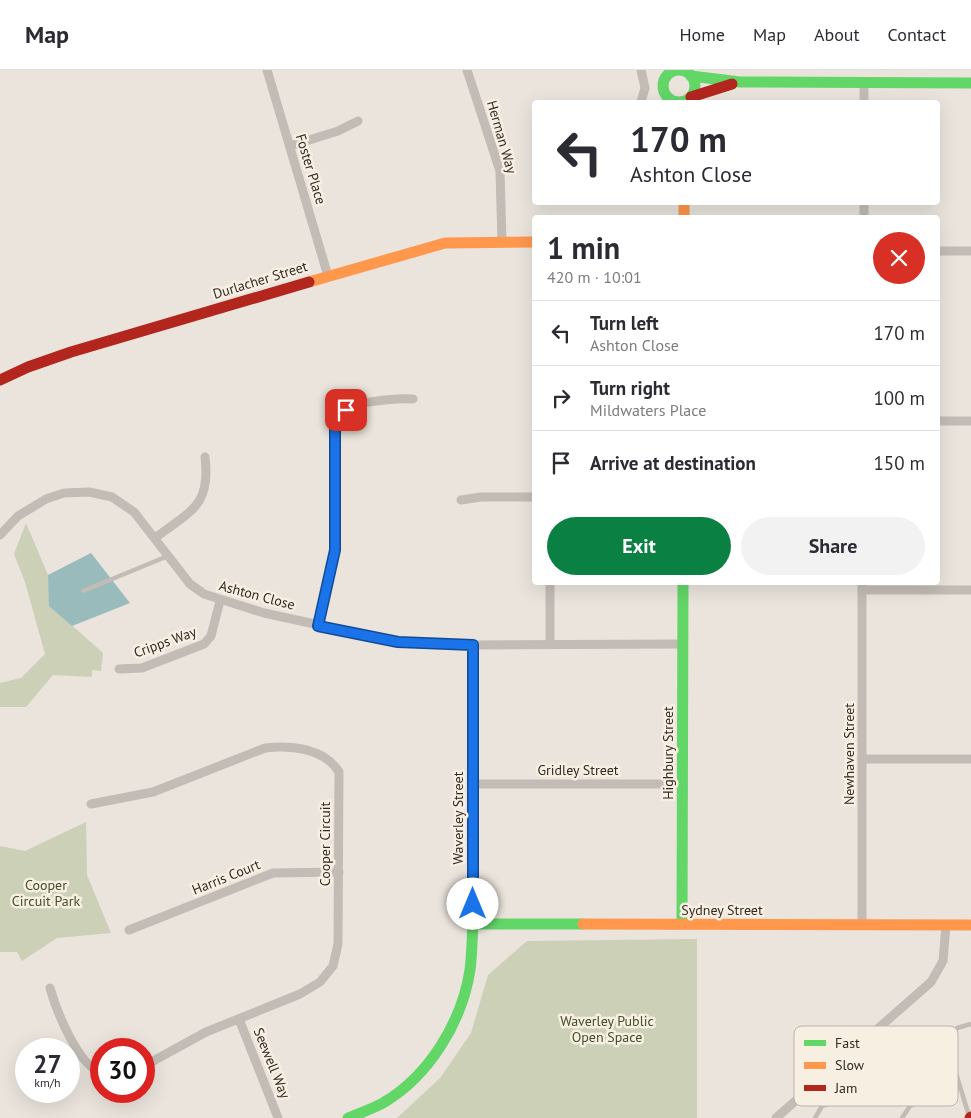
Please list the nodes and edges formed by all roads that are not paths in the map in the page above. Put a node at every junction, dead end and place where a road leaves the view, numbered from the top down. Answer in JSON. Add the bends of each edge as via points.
{"nodes":[{"id":1,"x":267,"y":70,"type":"edge"},
{"id":2,"x":467,"y":70,"type":"edge"},
{"id":3,"x":641,"y":70,"type":"edge"},
{"id":4,"x":667,"y":73,"type":"edge"},
{"id":5,"x":688,"y":73,"type":"edge"},
{"id":6,"x":740,"y":82,"type":"junction"},
{"id":7,"x":864,"y":83,"type":"junction"},
{"id":8,"x":971,"y":83,"type":"edge"},
{"id":9,"x":689,"y":99,"type":"edge"},
{"id":10,"x":642,"y":100,"type":"edge"},
{"id":11,"x":671,"y":100,"type":"edge"},
{"id":12,"x":864,"y":100,"type":"edge"},
{"id":13,"x":358,"y":121,"type":"dead end"},
{"id":14,"x":290,"y":146,"type":"junction"},
{"id":15,"x":502,"y":242,"type":"junction"},
{"id":16,"x":532,"y":242,"type":"edge"},
{"id":17,"x":940,"y":251,"type":"edge"},
{"id":18,"x":971,"y":252,"type":"edge"},
{"id":19,"x":328,"y":276,"type":"junction"},
{"id":20,"x":0,"y":380,"type":"edge"},
{"id":21,"x":413,"y":399,"type":"dead end"},
{"id":22,"x":940,"y":421,"type":"edge"},
{"id":23,"x":971,"y":421,"type":"edge"},
{"id":24,"x":205,"y":458,"type":"dead end"},
{"id":25,"x":532,"y":497,"type":"edge"},
{"id":26,"x":461,"y":500,"type":"dead end"},
{"id":27,"x":0,"y":534,"type":"edge"},
{"id":28,"x":155,"y":538,"type":"junction"},
{"id":29,"x":168,"y":556,"type":"junction"},
{"id":30,"x":550,"y":585,"type":"edge"},
{"id":31,"x":683,"y":585,"type":"edge"},
{"id":32,"x":862,"y":586,"type":"edge"},
{"id":33,"x":971,"y":590,"type":"edge"},
{"id":34,"x":83,"y":591,"type":"dead end"},
{"id":35,"x":220,"y":601,"type":"junction"},
{"id":36,"x":318,"y":626,"type":"junction"},
{"id":37,"x":550,"y":644,"type":"junction"},
{"id":38,"x":683,"y":644,"type":"junction"},
{"id":39,"x":473,"y":645,"type":"junction"},
{"id":40,"x":119,"y":669,"type":"dead end"},
{"id":41,"x":862,"y":759,"type":"junction"},
{"id":42,"x":971,"y":760,"type":"edge"},
{"id":43,"x":473,"y":784,"type":"junction"},
{"id":44,"x":683,"y":784,"type":"junction"},
{"id":45,"x":91,"y":804,"type":"dead end"},
{"id":46,"x":339,"y":872,"type":"junction"},
{"id":47,"x":473,"y":924,"type":"junction"},
{"id":48,"x":682,"y":924,"type":"junction"},
{"id":49,"x":862,"y":925,"type":"junction"},
{"id":50,"x":946,"y":925,"type":"junction"},
{"id":51,"x":971,"y":925,"type":"edge"},
{"id":52,"x":129,"y":930,"type":"dead end"},
{"id":53,"x":50,"y":988,"type":"dead end"},
{"id":54,"x":239,"y":1019,"type":"junction"},
{"id":55,"x":971,"y":1024,"type":"edge"},
{"id":56,"x":881,"y":1026,"type":"edge"},
{"id":57,"x":958,"y":1028,"type":"edge"},
{"id":58,"x":155,"y":1060,"type":"edge"},
{"id":59,"x":90,"y":1066,"type":"edge"},
{"id":60,"x":958,"y":1080,"type":"edge"},
{"id":61,"x":960,"y":1086,"type":"joint"},
{"id":62,"x":971,"y":1097,"type":"edge"},
{"id":63,"x":964,"y":1100,"type":"junction"},
{"id":64,"x":794,"y":1102,"type":"edge"},
{"id":65,"x":822,"y":1106,"type":"edge"},
{"id":66,"x":910,"y":1106,"type":"edge"},
{"id":67,"x":278,"y":1118,"type":"edge"},
{"id":68,"x":348,"y":1118,"type":"edge"},
{"id":69,"x":776,"y":1118,"type":"edge"},
{"id":70,"x":815,"y":1118,"type":"edge"},
{"id":71,"x":902,"y":1118,"type":"edge"},
{"id":72,"x":970,"y":1118,"type":"edge"}],
"edges":[{"from":1,"to":14,"type":"street","name":"Foster Place"},
{"from":2,"to":15,"type":"street","name":"Herman Way","via":[[500,170]]},
{"from":3,"to":10,"type":"street","via":[[645,88]]},
{"from":4,"to":5,"type":"street","via":[[679,70]]},
{"from":4,"to":11,"type":"street","via":[[664,89]]},
{"from":5,"to":6,"type":"street"},
{"from":5,"to":9,"type":"street","via":[[695,85]]},
{"from":6,"to":7,"type":"street"},
{"from":6,"to":9,"type":"street","via":[[711,89]]},
{"from":7,"to":8,"type":"street"},
{"from":7,"to":12,"type":"street"},
{"from":13,"to":14,"type":"street"},
{"from":14,"to":19,"type":"street","name":"Foster Place"},
{"from":15,"to":16,"type":"street","name":"Durlacher Street"},
{"from":15,"to":19,"type":"street","name":"Durlacher Street","via":[[445,243]]},
{"from":17,"to":18,"type":"street"},
{"from":19,"to":20,"type":"street","name":"Durlacher Street","via":[[71,352]]},
{"from":21,"to":36,"type":"street","via":[[390,398],[346,410],[339,416],[335,427],[335,550]]},
{"from":22,"to":23,"type":"street"},
{"from":24,"to":28,"type":"street","via":[[205,493],[195,507]]},
{"from":25,"to":26,"type":"street"},
{"from":27,"to":28,"type":"street","name":"Ashton Close","via":[[18,516],[46,499],[64,493],[89,492],[112,497],[134,512]]},
{"from":28,"to":29,"type":"street","name":"Ashton Close"},
{"from":29,"to":34,"type":"lane"},
{"from":29,"to":35,"type":"street","name":"Ashton Close","via":[[190,584]]},
{"from":30,"to":37,"type":"street"},
{"from":31,"to":38,"type":"street","name":"Highbury Street"},
{"from":32,"to":33,"type":"street"},
{"from":32,"to":41,"type":"street","name":"Newhaven Street"},
{"from":35,"to":36,"type":"street","name":"Ashton Close"},
{"from":35,"to":40,"type":"street","name":"Cripps Way","via":[[211,636],[204,644],[142,668]]},
{"from":36,"to":39,"type":"street","name":"Ashton Close","via":[[398,642]]},
{"from":37,"to":38,"type":"street","name":"Ashton Close"},
{"from":37,"to":39,"type":"street","name":"Ashton Close"},
{"from":38,"to":44,"type":"street","name":"Highbury Street"},
{"from":39,"to":43,"type":"street","name":"Waverley Street"},
{"from":41,"to":42,"type":"street"},
{"from":41,"to":49,"type":"street","name":"Newhaven Street"},
{"from":43,"to":44,"type":"street","name":"Gridley Street"},
{"from":43,"to":47,"type":"street","name":"Waverley Street"},
{"from":44,"to":48,"type":"street","name":"Highbury Street"},
{"from":45,"to":46,"type":"street","name":"Cooper Circuit","via":[[154,792],[265,748],[281,746],[319,753],[332,760],[339,772]]},
{"from":46,"to":52,"type":"street","name":"Harris Court","via":[[273,873]]},
{"from":46,"to":54,"type":"street","name":"Cooper Circuit","via":[[338,944],[333,966],[320,982],[300,994]]},
{"from":47,"to":48,"type":"street","name":"Sydney Street"},
{"from":47,"to":68,"type":"street","name":"Waverley Street","via":[[470,971],[448,1034],[411,1081],[385,1101]]},
{"from":48,"to":49,"type":"street","name":"Sydney Street"},
{"from":49,"to":50,"type":"street","name":"Sydney Street"},
{"from":50,"to":51,"type":"street","name":"Sydney Street"},
{"from":50,"to":56,"type":"street","via":[[942,961],[931,982]]},
{"from":53,"to":59,"type":"street","via":[[56,1012]]},
{"from":54,"to":58,"type":"street","name":"Cooper Circuit","via":[[206,1032]]},
{"from":54,"to":67,"type":"street","name":"Seewell Way"},
{"from":55,"to":57,"type":"lane"},
{"from":60,"to":61,"type":"lane"},
{"from":61,"to":63,"type":"lane"},
{"from":62,"to":63,"type":"lane"},
{"from":63,"to":72,"type":"lane"},
{"from":64,"to":69,"type":"street"},
{"from":65,"to":70,"type":"lane"},
{"from":66,"to":71,"type":"lane"}]}
